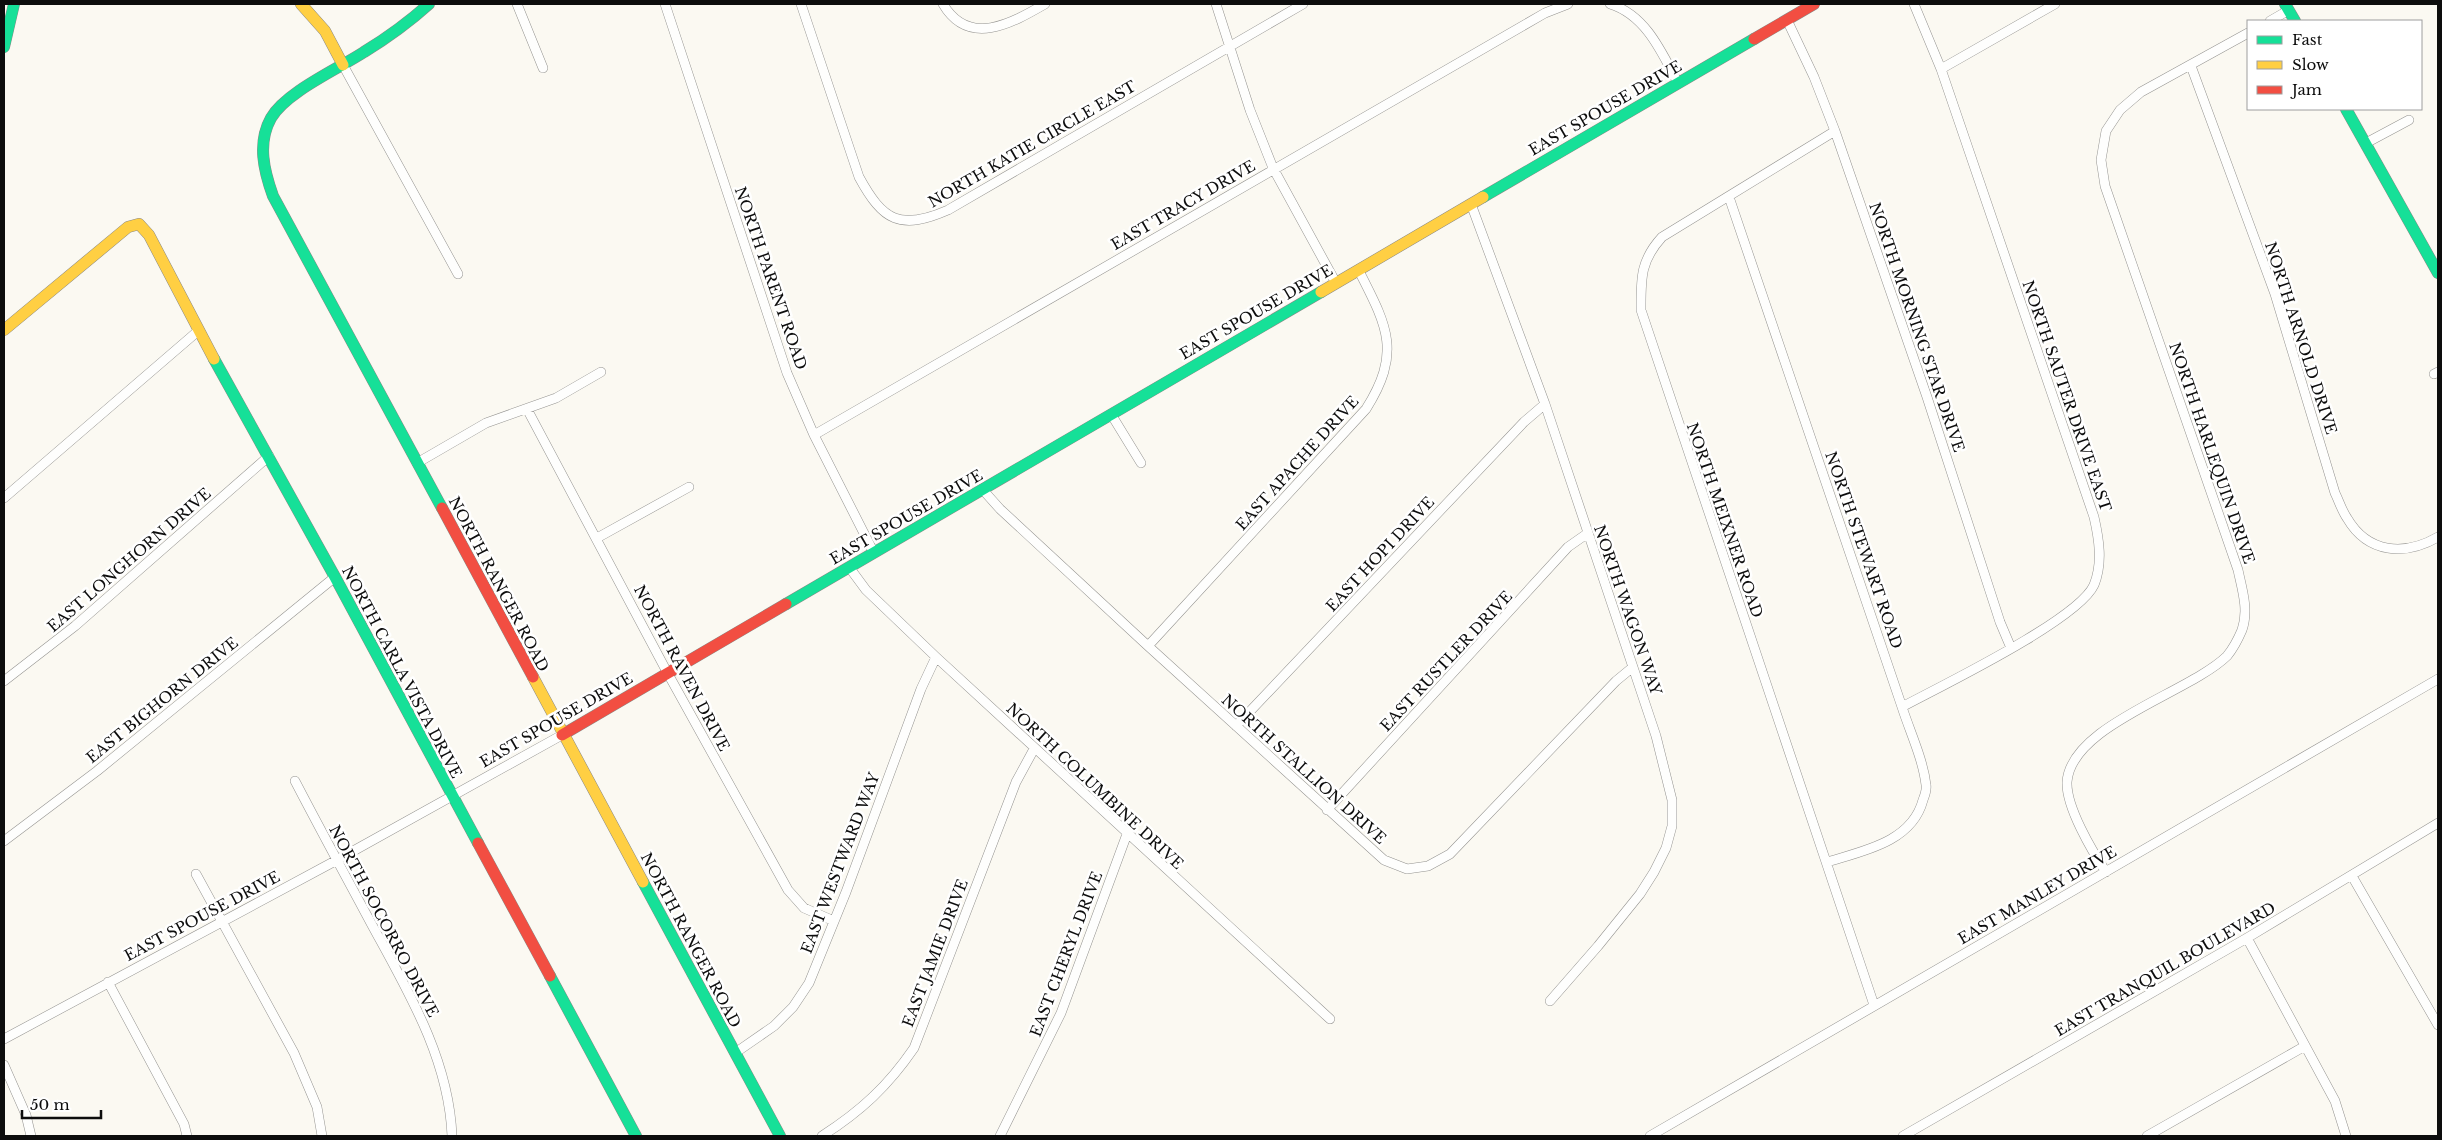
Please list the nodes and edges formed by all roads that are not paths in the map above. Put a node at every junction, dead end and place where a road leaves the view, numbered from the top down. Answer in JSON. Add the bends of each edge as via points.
{"nodes":[{"id":1,"x":14,"y":4,"type":"edge"},
{"id":2,"x":301,"y":4,"type":"edge"},
{"id":3,"x":429,"y":4,"type":"edge"},
{"id":4,"x":517,"y":4,"type":"edge"},
{"id":5,"x":665,"y":4,"type":"edge"},
{"id":6,"x":801,"y":4,"type":"edge"},
{"id":7,"x":944,"y":4,"type":"edge"},
{"id":8,"x":1045,"y":4,"type":"edge"},
{"id":9,"x":1216,"y":4,"type":"edge"},
{"id":10,"x":1303,"y":4,"type":"edge"},
{"id":11,"x":1568,"y":4,"type":"edge"},
{"id":12,"x":1610,"y":4,"type":"edge"},
{"id":13,"x":1814,"y":4,"type":"edge"},
{"id":14,"x":1914,"y":4,"type":"edge"},
{"id":15,"x":2055,"y":4,"type":"edge"},
{"id":16,"x":2287,"y":7,"type":"edge"},
{"id":17,"x":1786,"y":20,"type":"junction"},
{"id":18,"x":2271,"y":20,"type":"edge"},
{"id":19,"x":2294,"y":20,"type":"edge"},
{"id":20,"x":2247,"y":34,"type":"edge"},
{"id":21,"x":4,"y":47,"type":"edge"},
{"id":22,"x":1230,"y":47,"type":"junction"},
{"id":23,"x":343,"y":65,"type":"junction"},
{"id":24,"x":2191,"y":66,"type":"junction"},
{"id":25,"x":543,"y":68,"type":"dead end"},
{"id":26,"x":1941,"y":69,"type":"junction"},
{"id":27,"x":1678,"y":83,"type":"junction"},
{"id":28,"x":2347,"y":110,"type":"edge"},
{"id":29,"x":2409,"y":120,"type":"dead end"},
{"id":30,"x":1835,"y":131,"type":"junction"},
{"id":31,"x":2366,"y":143,"type":"junction"},
{"id":32,"x":1273,"y":168,"type":"junction"},
{"id":33,"x":1729,"y":197,"type":"junction"},
{"id":34,"x":1471,"y":204,"type":"junction"},
{"id":35,"x":2434,"y":257,"type":"edge"},
{"id":36,"x":1359,"y":270,"type":"junction"},
{"id":37,"x":2438,"y":273,"type":"edge"},
{"id":38,"x":458,"y":274,"type":"dead end"},
{"id":39,"x":1336,"y":283,"type":"junction"},
{"id":40,"x":4,"y":330,"type":"edge"},
{"id":41,"x":198,"y":331,"type":"junction"},
{"id":42,"x":601,"y":372,"type":"dead end"},
{"id":43,"x":1545,"y":404,"type":"junction"},
{"id":44,"x":527,"y":409,"type":"junction"},
{"id":45,"x":1111,"y":414,"type":"junction"},
{"id":46,"x":814,"y":435,"type":"junction"},
{"id":47,"x":269,"y":456,"type":"junction"},
{"id":48,"x":417,"y":463,"type":"junction"},
{"id":49,"x":1140,"y":463,"type":"dead end"},
{"id":50,"x":689,"y":487,"type":"dead end"},
{"id":51,"x":983,"y":490,"type":"junction"},
{"id":52,"x":4,"y":498,"type":"edge"},
{"id":53,"x":1588,"y":533,"type":"junction"},
{"id":54,"x":2438,"y":537,"type":"edge"},
{"id":55,"x":597,"y":538,"type":"junction"},
{"id":56,"x":874,"y":553,"type":"junction"},
{"id":57,"x":849,"y":567,"type":"junction"},
{"id":58,"x":335,"y":577,"type":"junction"},
{"id":59,"x":1148,"y":646,"type":"junction"},
{"id":60,"x":2011,"y":648,"type":"junction"},
{"id":61,"x":936,"y":657,"type":"junction"},
{"id":62,"x":1633,"y":667,"type":"junction"},
{"id":63,"x":667,"y":672,"type":"junction"},
{"id":64,"x":2438,"y":678,"type":"edge"},
{"id":65,"x":4,"y":681,"type":"edge"},
{"id":66,"x":1902,"y":707,"type":"junction"},
{"id":67,"x":1236,"y":726,"type":"junction"},
{"id":68,"x":562,"y":734,"type":"junction"},
{"id":69,"x":1034,"y":749,"type":"junction"},
{"id":70,"x":295,"y":780,"type":"dead end"},
{"id":71,"x":452,"y":797,"type":"junction"},
{"id":72,"x":1327,"y":810,"type":"junction"},
{"id":73,"x":2438,"y":823,"type":"edge"},
{"id":74,"x":1127,"y":834,"type":"junction"},
{"id":75,"x":4,"y":841,"type":"edge"},
{"id":76,"x":337,"y":860,"type":"junction"},
{"id":77,"x":1828,"y":862,"type":"junction"},
{"id":78,"x":2106,"y":872,"type":"junction"},
{"id":79,"x":196,"y":874,"type":"dead end"},
{"id":80,"x":2352,"y":876,"type":"junction"},
{"id":81,"x":834,"y":920,"type":"junction"},
{"id":82,"x":224,"y":922,"type":"junction"},
{"id":83,"x":2247,"y":938,"type":"junction"},
{"id":84,"x":108,"y":982,"type":"junction"},
{"id":85,"x":1550,"y":1001,"type":"dead end"},
{"id":86,"x":1874,"y":1005,"type":"junction"},
{"id":87,"x":1330,"y":1019,"type":"dead end"},
{"id":88,"x":2438,"y":1024,"type":"edge"},
{"id":89,"x":4,"y":1039,"type":"edge"},
{"id":90,"x":2305,"y":1046,"type":"junction"},
{"id":91,"x":735,"y":1053,"type":"junction"},
{"id":92,"x":4,"y":1066,"type":"edge"},
{"id":93,"x":31,"y":1136,"type":"edge"},
{"id":94,"x":187,"y":1136,"type":"edge"},
{"id":95,"x":322,"y":1136,"type":"edge"},
{"id":96,"x":452,"y":1136,"type":"edge"},
{"id":97,"x":636,"y":1136,"type":"edge"},
{"id":98,"x":780,"y":1136,"type":"edge"},
{"id":99,"x":822,"y":1136,"type":"edge"},
{"id":100,"x":1000,"y":1136,"type":"edge"},
{"id":101,"x":1650,"y":1136,"type":"edge"},
{"id":102,"x":1903,"y":1136,"type":"edge"},
{"id":103,"x":2147,"y":1136,"type":"edge"},
{"id":104,"x":2346,"y":1136,"type":"edge"}],
"edges":[{"from":1,"to":21,"type":"street"},
{"from":2,"to":23,"type":"street","via":[[325,32]]},
{"from":3,"to":23,"type":"street","name":"NORTH RANGER ROAD"},
{"from":4,"to":25,"type":"street"},
{"from":5,"to":46,"type":"street","name":"NORTH PARENT ROAD","via":[[787,373]]},
{"from":6,"to":22,"type":"street","name":"NORTH KATIE CIRCLE EAST","via":[[859,177],[871,199],[885,214],[915,222],[948,210]]},
{"from":7,"to":8,"type":"street","via":[[964,25],[981,29],[1003,26]]},
{"from":9,"to":22,"type":"street"},
{"from":10,"to":22,"type":"street","name":"NORTH KATIE CIRCLE EAST"},
{"from":11,"to":32,"type":"street","name":"EAST TRACY DRIVE","via":[[1545,13]]},
{"from":12,"to":27,"type":"street","via":[[1619,6],[1637,20],[1655,40]]},
{"from":13,"to":17,"type":"street","name":"EAST SPOUSE DRIVE"},
{"from":14,"to":26,"type":"street","name":"NORTH SAUTER DRIVE EAST"},
{"from":15,"to":26,"type":"street"},
{"from":16,"to":18,"type":"street"},
{"from":16,"to":19,"type":"street"},
{"from":17,"to":27,"type":"street","name":"EAST SPOUSE DRIVE"},
{"from":17,"to":30,"type":"street","name":"NORTH MORNING STAR DRIVE","via":[[1814,77]]},
{"from":20,"to":24,"type":"street","name":"NORTH HARLEQUIN DRIVE"},
{"from":22,"to":32,"type":"street"},
{"from":23,"to":38,"type":"street"},
{"from":23,"to":48,"type":"street","name":"NORTH RANGER ROAD","via":[[278,108],[267,128],[262,150],[264,173],[273,196]]},
{"from":24,"to":54,"type":"street","name":"NORTH ARNOLD DRIVE","via":[[2275,294],[2335,493],[2347,519],[2361,535],[2379,547],[2399,551],[2425,545]]},
{"from":24,"to":78,"type":"street","name":"NORTH HARLEQUIN DRIVE","via":[[2141,92],[2120,110],[2106,131],[2101,160],[2105,186],[2238,570],[2246,604],[2242,629],[2228,655],[2206,672],[2097,734],[2075,758],[2067,782],[2073,810],[2087,842]]},
{"from":26,"to":60,"type":"street","name":"NORTH SAUTER DRIVE EAST","via":[[2100,542],[2094,585],[2058,620]]},
{"from":27,"to":34,"type":"street","name":"EAST SPOUSE DRIVE"},
{"from":28,"to":31,"type":"street"},
{"from":29,"to":31,"type":"street"},
{"from":30,"to":33,"type":"street","name":"NORTH MEIXNER ROAD"},
{"from":30,"to":60,"type":"street","name":"NORTH MORNING STAR DRIVE"},
{"from":31,"to":35,"type":"street"},
{"from":32,"to":39,"type":"street"},
{"from":32,"to":46,"type":"street","name":"EAST TRACY DRIVE"},
{"from":33,"to":66,"type":"street","name":"NORTH STEWART ROAD"},
{"from":33,"to":77,"type":"street","name":"NORTH MEIXNER ROAD","via":[[1662,237],[1649,251],[1642,270],[1641,310]]},
{"from":34,"to":36,"type":"street","name":"EAST SPOUSE DRIVE"},
{"from":34,"to":43,"type":"street","name":"NORTH WAGON WAY"},
{"from":35,"to":37,"type":"street"},
{"from":36,"to":39,"type":"street","name":"EAST SPOUSE DRIVE"},
{"from":36,"to":59,"type":"street","name":"EAST APACHE DRIVE","via":[[1387,338],[1386,369],[1379,388],[1366,409]]},
{"from":39,"to":45,"type":"street","name":"EAST SPOUSE DRIVE"},
{"from":40,"to":41,"type":"street","name":"NORTH CARLA VISTA DRIVE","via":[[128,228],[139,224],[149,235]]},
{"from":41,"to":47,"type":"street","name":"NORTH CARLA VISTA DRIVE"},
{"from":41,"to":52,"type":"street"},
{"from":42,"to":44,"type":"street","via":[[556,398]]},
{"from":43,"to":53,"type":"street","name":"NORTH WAGON WAY"},
{"from":43,"to":67,"type":"street","name":"EAST HOPI DRIVE","via":[[1517,429]]},
{"from":44,"to":48,"type":"street","via":[[486,423]]},
{"from":44,"to":55,"type":"street","name":"NORTH RAVEN DRIVE"},
{"from":45,"to":49,"type":"street"},
{"from":45,"to":51,"type":"street","name":"EAST SPOUSE DRIVE"},
{"from":46,"to":56,"type":"street","name":"NORTH PARENT ROAD"},
{"from":47,"to":58,"type":"street","name":"NORTH CARLA VISTA DRIVE"},
{"from":47,"to":65,"type":"street","name":"EAST LONGHORN DRIVE","via":[[75,626]]},
{"from":48,"to":68,"type":"street","name":"NORTH RANGER ROAD"},
{"from":50,"to":55,"type":"street"},
{"from":51,"to":56,"type":"street","name":"EAST SPOUSE DRIVE"},
{"from":51,"to":59,"type":"street","name":"NORTH STALLION DRIVE"},
{"from":53,"to":62,"type":"street","name":"NORTH WAGON WAY"},
{"from":53,"to":72,"type":"street","name":"EAST RUSTLER DRIVE","via":[[1568,547]]},
{"from":55,"to":63,"type":"street","name":"NORTH RAVEN DRIVE"},
{"from":56,"to":57,"type":"street","name":"EAST SPOUSE DRIVE"},
{"from":57,"to":61,"type":"street","name":"NORTH COLUMBINE DRIVE","via":[[866,590]]},
{"from":57,"to":63,"type":"street","name":"EAST SPOUSE DRIVE"},
{"from":58,"to":71,"type":"street","name":"NORTH CARLA VISTA DRIVE"},
{"from":58,"to":75,"type":"street","name":"EAST BIGHORN DRIVE"},
{"from":59,"to":67,"type":"street","name":"NORTH STALLION DRIVE"},
{"from":60,"to":66,"type":"street","name":"NORTH SAUTER DRIVE EAST"},
{"from":61,"to":69,"type":"street","name":"NORTH COLUMBINE DRIVE"},
{"from":61,"to":81,"type":"street","name":"EAST WESTWARD WAY"},
{"from":62,"to":72,"type":"street","name":"NORTH STALLION DRIVE","via":[[1450,854],[1428,866],[1407,870],[1384,860]]},
{"from":62,"to":85,"type":"street","name":"NORTH WAGON WAY","via":[[1656,736],[1672,800],[1672,826],[1666,848],[1640,894]]},
{"from":63,"to":68,"type":"street","name":"EAST SPOUSE DRIVE"},
{"from":63,"to":81,"type":"street","name":"NORTH RAVEN DRIVE","via":[[788,890],[804,908]]},
{"from":64,"to":78,"type":"street","name":"EAST MANLEY DRIVE"},
{"from":66,"to":77,"type":"street","name":"NORTH STEWART ROAD","via":[[1927,787],[1921,809],[1895,837],[1877,847]]},
{"from":67,"to":72,"type":"street","name":"NORTH STALLION DRIVE"},
{"from":68,"to":71,"type":"street","name":"EAST SPOUSE DRIVE"},
{"from":68,"to":91,"type":"street","name":"NORTH RANGER ROAD"},
{"from":69,"to":74,"type":"street","name":"NORTH COLUMBINE DRIVE"},
{"from":69,"to":99,"type":"street","name":"EAST JAMIE DRIVE","via":[[1016,782],[914,1048],[897,1073],[864,1108]]},
{"from":70,"to":76,"type":"street","name":"NORTH SOCORRO DRIVE"},
{"from":71,"to":76,"type":"street","name":"EAST SPOUSE DRIVE"},
{"from":71,"to":97,"type":"street","name":"NORTH CARLA VISTA DRIVE"},
{"from":73,"to":80,"type":"street","name":"EAST TRANQUIL BOULEVARD"},
{"from":74,"to":87,"type":"street","name":"NORTH COLUMBINE DRIVE"},
{"from":74,"to":100,"type":"street","name":"EAST CHERYL DRIVE","via":[[1061,1012]]},
{"from":76,"to":82,"type":"street","name":"EAST SPOUSE DRIVE"},
{"from":76,"to":96,"type":"street","name":"NORTH SOCORRO DRIVE","via":[[416,1006],[440,1065],[452,1119]]},
{"from":77,"to":86,"type":"street","name":"NORTH MEIXNER ROAD"},
{"from":78,"to":86,"type":"street","name":"EAST MANLEY DRIVE"},
{"from":79,"to":82,"type":"street"},
{"from":80,"to":83,"type":"street","name":"EAST TRANQUIL BOULEVARD"},
{"from":80,"to":88,"type":"street"},
{"from":81,"to":91,"type":"street","name":"EAST WESTWARD WAY","via":[[809,983],[793,1007],[774,1026]]},
{"from":82,"to":84,"type":"street","name":"EAST SPOUSE DRIVE"},
{"from":82,"to":95,"type":"street","via":[[301,1069],[317,1107]]},
{"from":83,"to":90,"type":"street"},
{"from":83,"to":102,"type":"street","name":"EAST TRANQUIL BOULEVARD"},
{"from":84,"to":89,"type":"street","name":"EAST SPOUSE DRIVE"},
{"from":84,"to":94,"type":"street","via":[[181,1118]]},
{"from":86,"to":101,"type":"street","name":"EAST MANLEY DRIVE"},
{"from":90,"to":103,"type":"street"},
{"from":90,"to":104,"type":"street","via":[[2335,1100]]},
{"from":91,"to":98,"type":"street","name":"NORTH RANGER ROAD"},
{"from":92,"to":93,"type":"street","via":[[26,1115]]}]}
